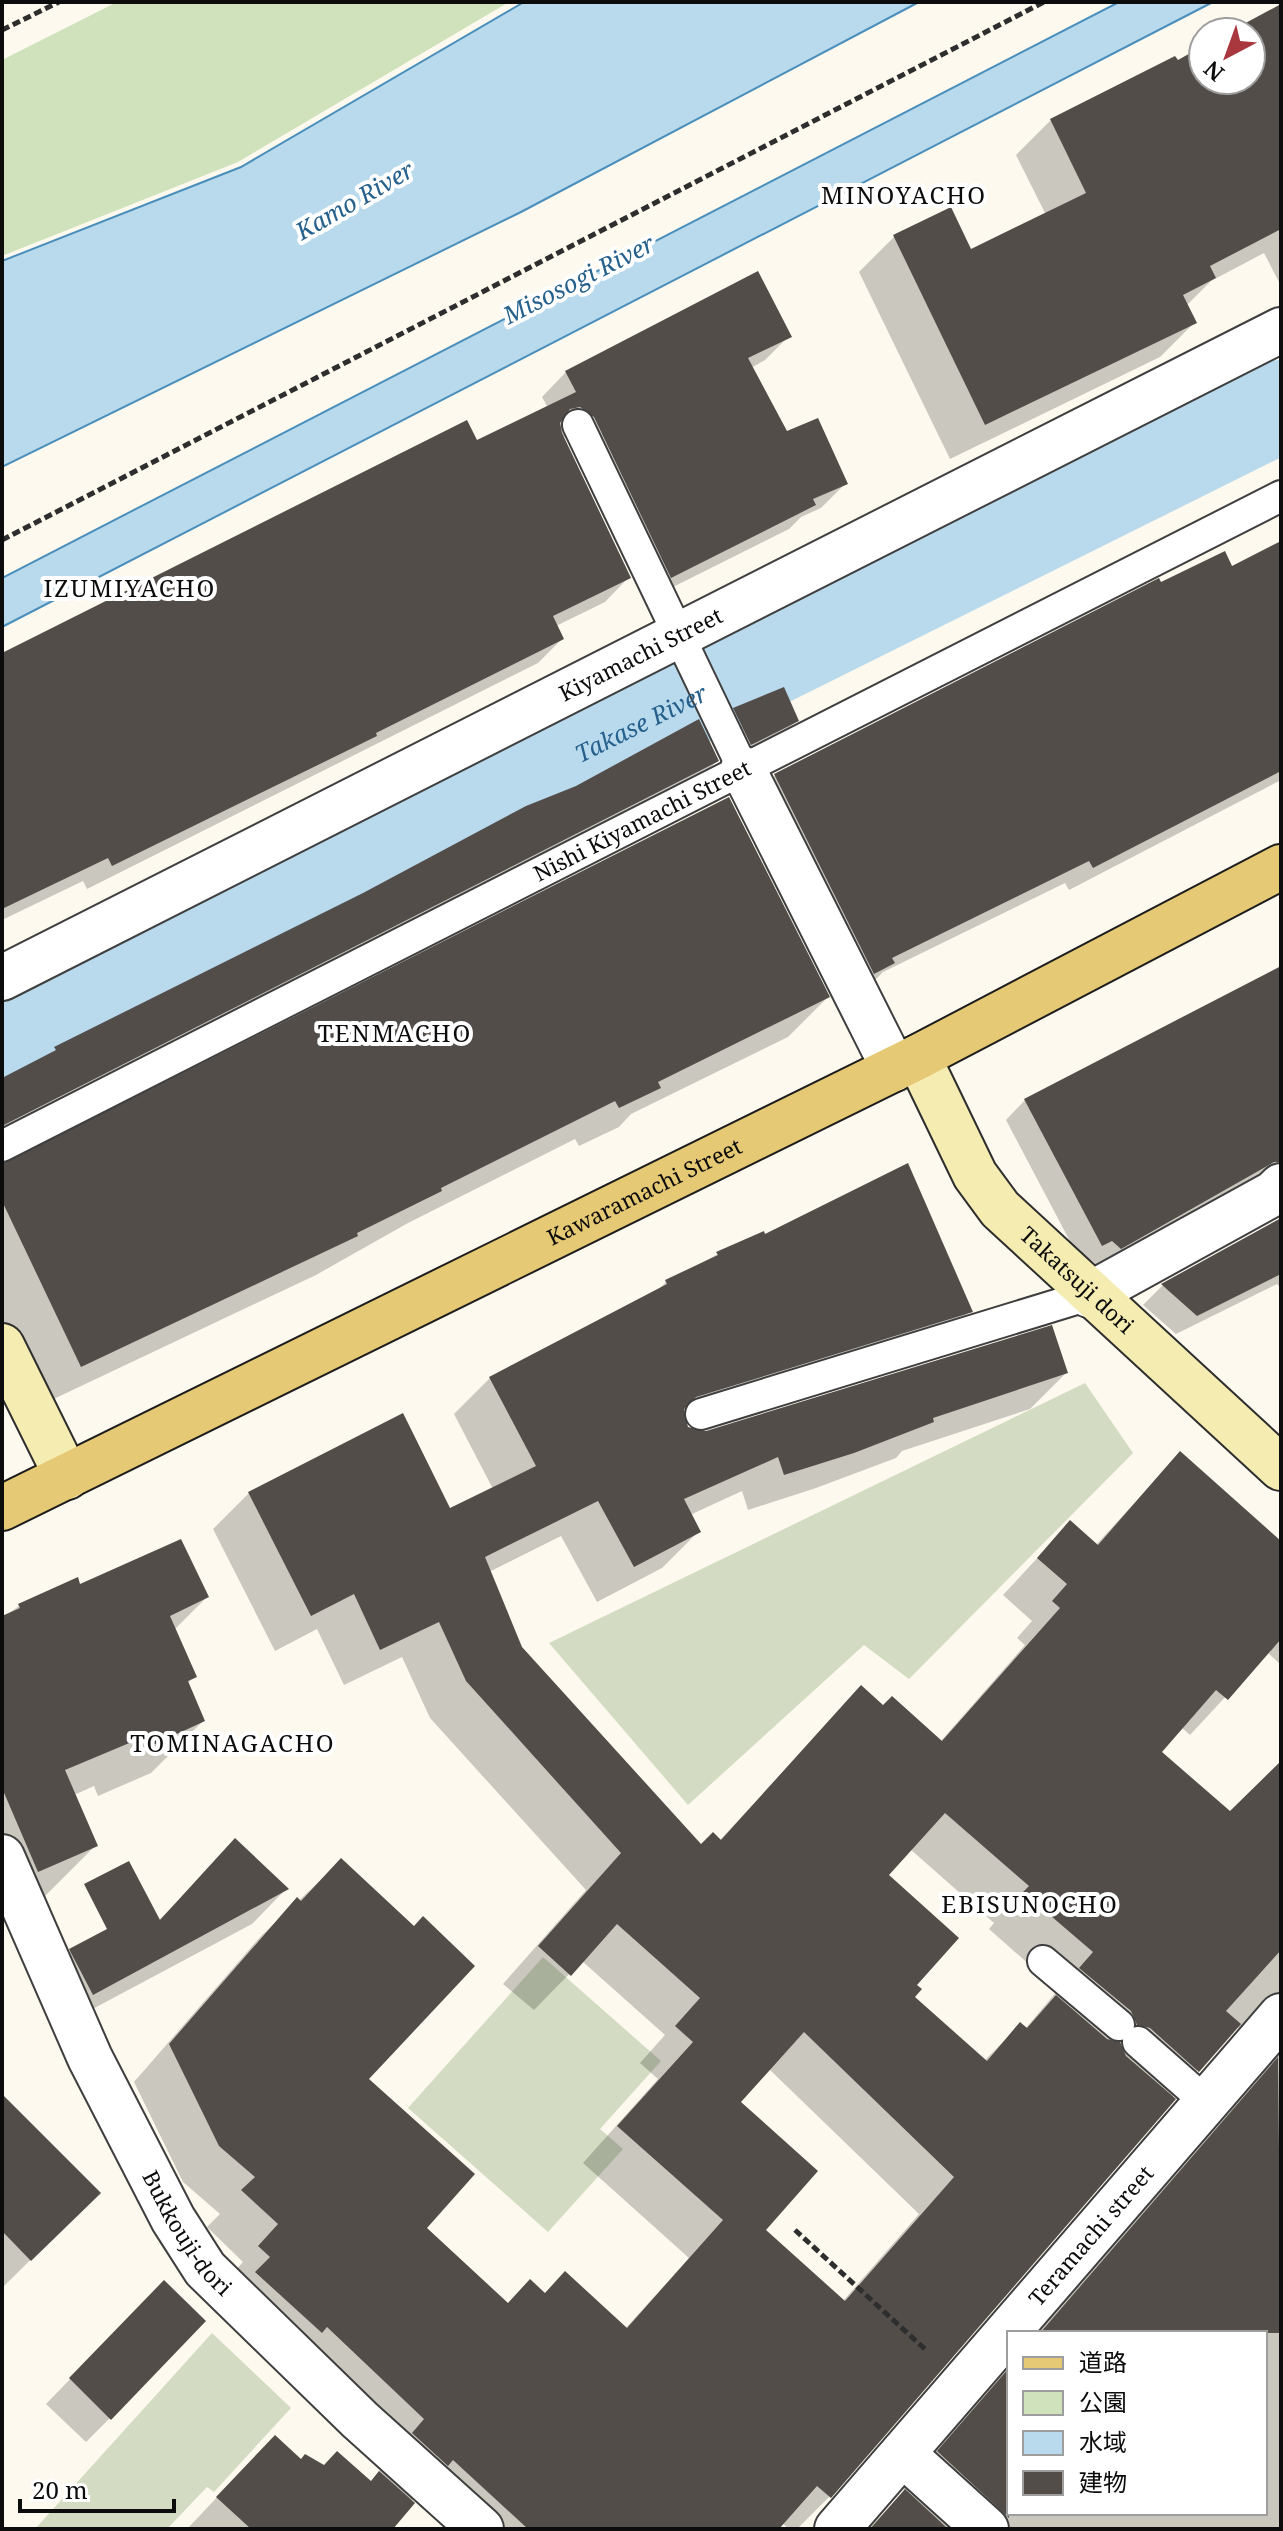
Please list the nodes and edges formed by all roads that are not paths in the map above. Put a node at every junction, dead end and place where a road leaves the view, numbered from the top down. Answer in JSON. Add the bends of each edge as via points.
{"nodes":[{"id":1,"x":1281,"y":330,"type":"edge"},
{"id":2,"x":578,"y":425,"type":"dead end"},
{"id":3,"x":1281,"y":496,"type":"edge"},
{"id":4,"x":685,"y":651,"type":"junction"},
{"id":5,"x":743,"y":769,"type":"junction"},
{"id":6,"x":1281,"y":867,"type":"edge"},
{"id":7,"x":2,"y":978,"type":"edge"},
{"id":8,"x":906,"y":1063,"type":"junction"},
{"id":9,"x":2,"y":1146,"type":"edge"},
{"id":10,"x":1281,"y":1186,"type":"edge"},
{"id":11,"x":1089,"y":1295,"type":"junction"},
{"id":12,"x":2,"y":1346,"type":"edge"},
{"id":13,"x":701,"y":1414,"type":"dead end"},
{"id":14,"x":1281,"y":1468,"type":"edge"},
{"id":15,"x":67,"y":1477,"type":"junction"},
{"id":16,"x":2,"y":1508,"type":"edge"},
{"id":17,"x":2,"y":1857,"type":"edge"},
{"id":18,"x":1043,"y":1961,"type":"dead end"},
{"id":19,"x":1281,"y":2016,"type":"edge"},
{"id":20,"x":1206,"y":2102,"type":"junction"},
{"id":21,"x":1010,"y":2331,"type":"edge"},
{"id":22,"x":1007,"y":2335,"type":"edge"},
{"id":23,"x":904,"y":2455,"type":"junction"},
{"id":24,"x":481,"y":2529,"type":"edge"},
{"id":25,"x":837,"y":2529,"type":"edge"},
{"id":26,"x":986,"y":2529,"type":"edge"}],
"edges":[{"from":1,"to":4,"type":"street","name":"Kiyamachi Street"},
{"from":2,"to":4,"type":"lane"},
{"from":3,"to":5,"type":"lane","name":"Nishi Kiyamachi Street"},
{"from":4,"to":5,"type":"lane"},
{"from":4,"to":7,"type":"street","name":"Kiyamachi Street"},
{"from":5,"to":8,"type":"street"},
{"from":5,"to":9,"type":"lane","name":"Nishi Kiyamachi Street"},
{"from":6,"to":8,"type":"main road","name":"Kawaramachi Street"},
{"from":8,"to":11,"type":"street","name":"Takatsuji dori","via":[[984,1187]]},
{"from":8,"to":15,"type":"main road","name":"Kawaramachi Street"},
{"from":10,"to":11,"type":"street"},
{"from":11,"to":13,"type":"lane"},
{"from":11,"to":14,"type":"street","name":"Takatsuji dori"},
{"from":12,"to":15,"type":"street"},
{"from":15,"to":16,"type":"main road","name":"Kawaramachi Street"},
{"from":17,"to":24,"type":"street","name":"Bukkouji-dori","via":[[90,2058],[173,2219],[205,2269]]},
{"from":18,"to":20,"type":"lane"},
{"from":19,"to":20,"type":"street","name":"Teramachi street"},
{"from":20,"to":21,"type":"street","name":"Teramachi street"},
{"from":22,"to":23,"type":"street","name":"Teramachi street"},
{"from":23,"to":25,"type":"street","name":"Teramachi street"},
{"from":23,"to":26,"type":"street"}]}
